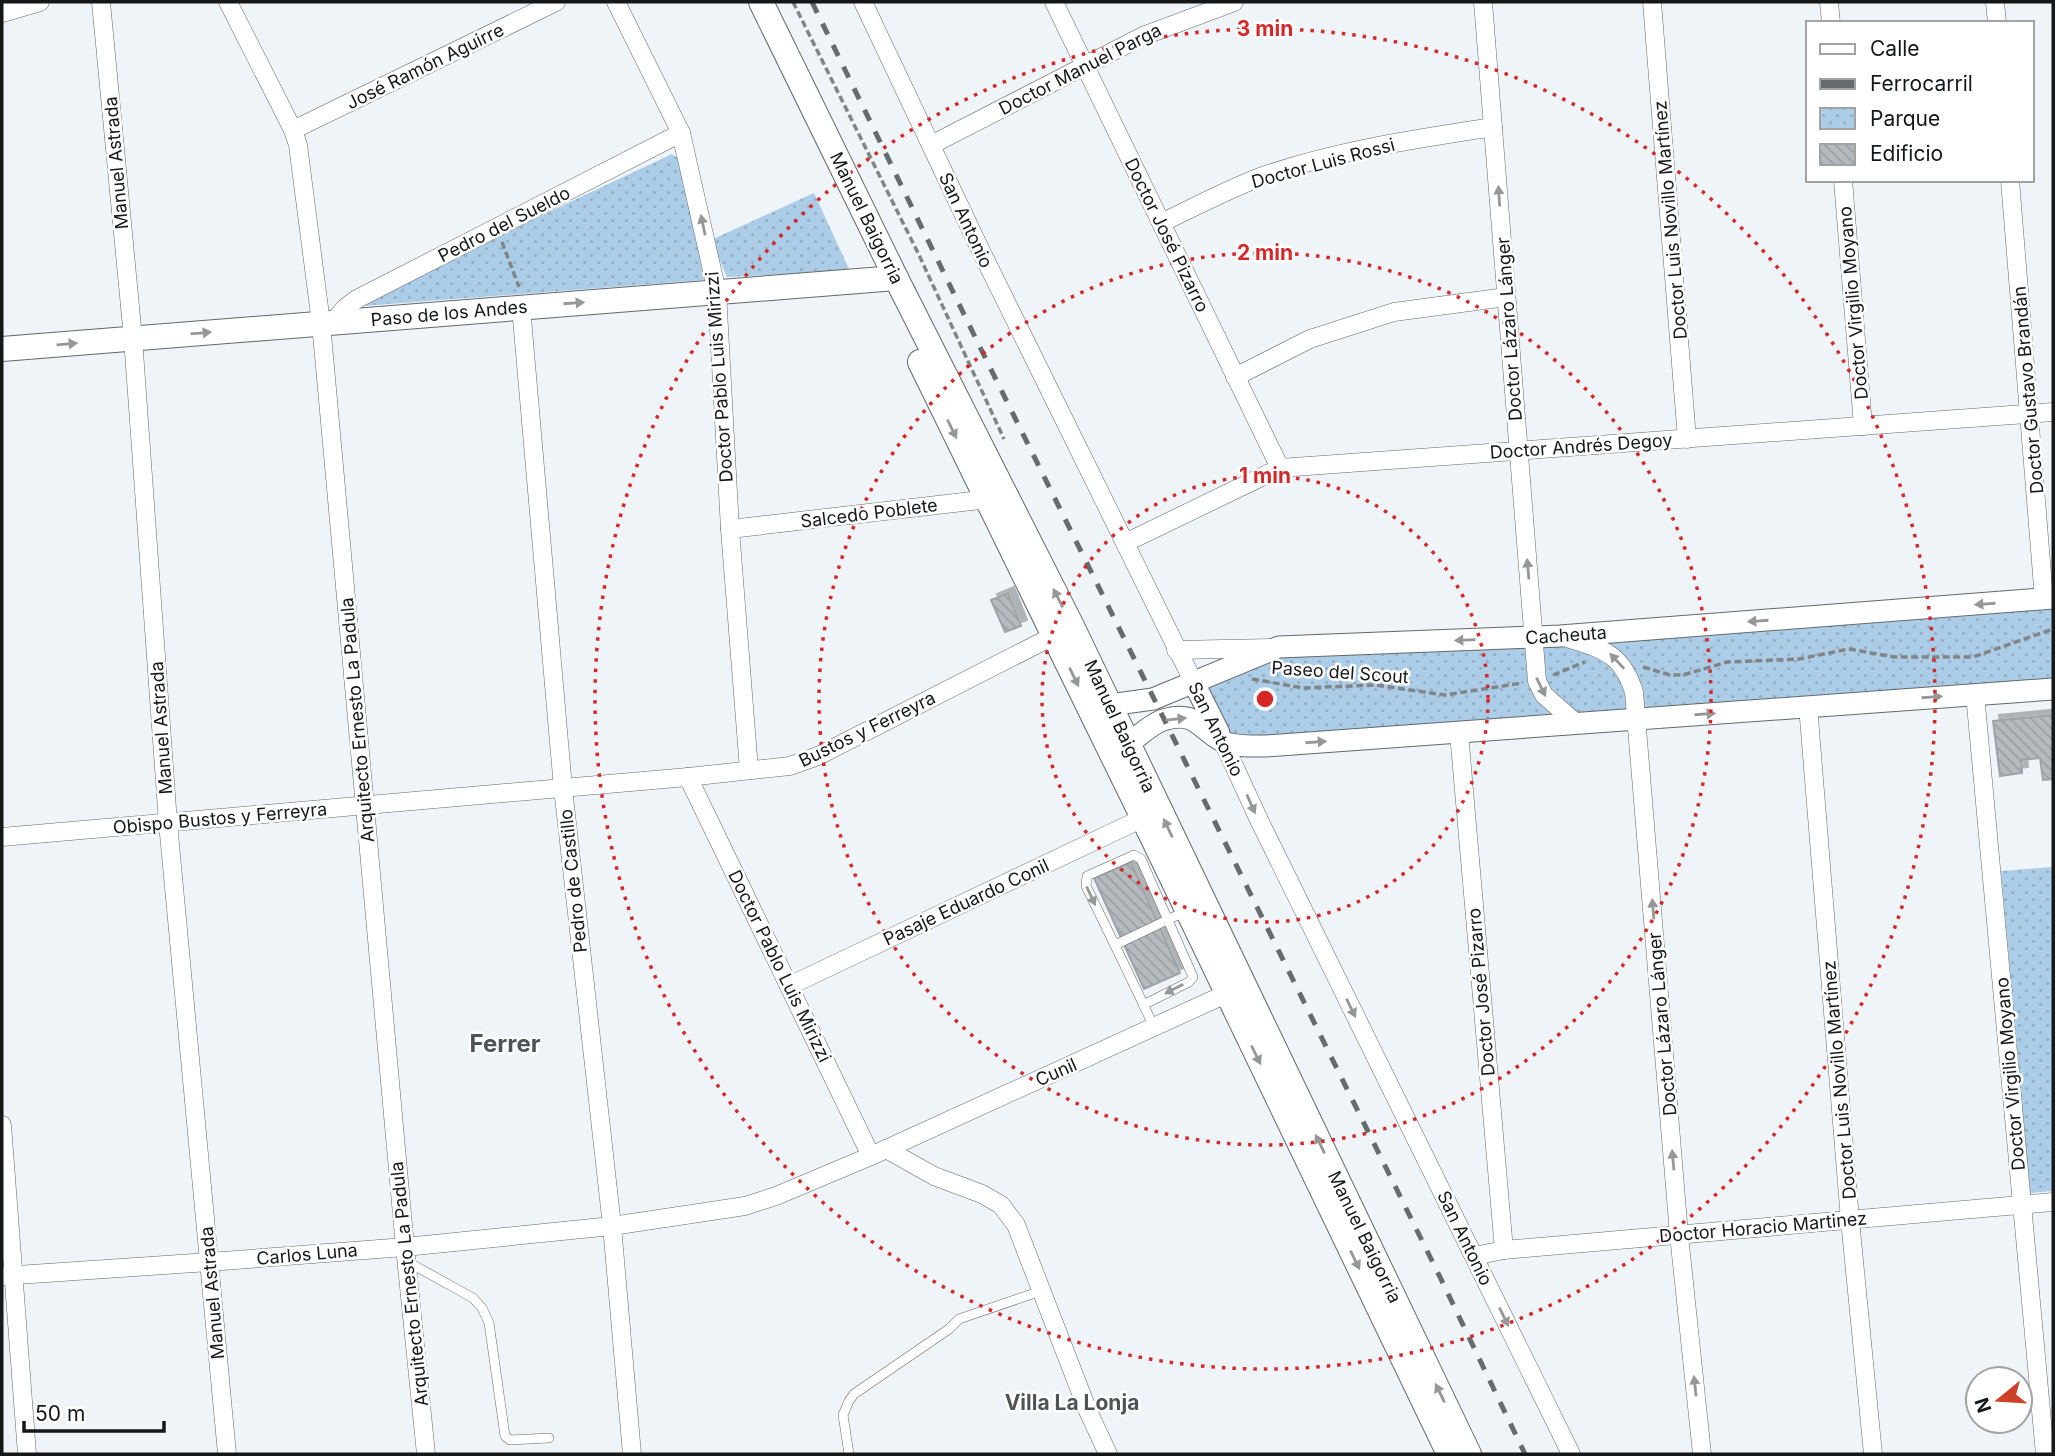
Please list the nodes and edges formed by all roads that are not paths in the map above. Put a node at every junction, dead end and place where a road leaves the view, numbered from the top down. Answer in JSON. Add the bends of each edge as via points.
{"nodes":[{"id":1,"x":40,"y":2,"type":"edge"},
{"id":2,"x":101,"y":2,"type":"edge"},
{"id":3,"x":228,"y":2,"type":"edge"},
{"id":4,"x":556,"y":2,"type":"edge"},
{"id":5,"x":616,"y":2,"type":"edge"},
{"id":6,"x":744,"y":2,"type":"edge"},
{"id":7,"x":761,"y":2,"type":"edge"},
{"id":8,"x":863,"y":2,"type":"edge"},
{"id":9,"x":1054,"y":2,"type":"edge"},
{"id":10,"x":1234,"y":2,"type":"edge"},
{"id":11,"x":1483,"y":2,"type":"edge"},
{"id":12,"x":1652,"y":2,"type":"edge"},
{"id":13,"x":1829,"y":2,"type":"edge"},
{"id":14,"x":1995,"y":2,"type":"edge"},
{"id":15,"x":2,"y":13,"type":"edge"},
{"id":16,"x":1831,"y":21,"type":"edge"},
{"id":17,"x":1997,"y":21,"type":"edge"},
{"id":18,"x":1085,"y":66,"type":"junction"},
{"id":19,"x":1493,"y":127,"type":"junction"},
{"id":20,"x":293,"y":130,"type":"junction"},
{"id":21,"x":681,"y":133,"type":"junction"},
{"id":22,"x":931,"y":145,"type":"junction"},
{"id":23,"x":1843,"y":182,"type":"edge"},
{"id":24,"x":2010,"y":182,"type":"edge"},
{"id":25,"x":1161,"y":223,"type":"junction"},
{"id":26,"x":887,"y":279,"type":"junction"},
{"id":27,"x":717,"y":292,"type":"junction"},
{"id":28,"x":1506,"y":297,"type":"junction"},
{"id":29,"x":522,"y":301,"type":"junction"},
{"id":30,"x":327,"y":323,"type":"junction"},
{"id":31,"x":133,"y":338,"type":"junction"},
{"id":32,"x":2,"y":349,"type":"edge"},
{"id":33,"x":1235,"y":377,"type":"junction"},
{"id":34,"x":2053,"y":412,"type":"edge"},
{"id":35,"x":2030,"y":414,"type":"junction"},
{"id":36,"x":1863,"y":426,"type":"junction"},
{"id":37,"x":1687,"y":439,"type":"junction"},
{"id":38,"x":1518,"y":451,"type":"junction"},
{"id":39,"x":1280,"y":468,"type":"junction"},
{"id":40,"x":997,"y":498,"type":"junction"},
{"id":41,"x":730,"y":529,"type":"junction"},
{"id":42,"x":1125,"y":543,"type":"junction"},
{"id":43,"x":2049,"y":599,"type":"edge"},
{"id":44,"x":1063,"y":631,"type":"junction"},
{"id":45,"x":1560,"y":636,"type":"junction"},
{"id":46,"x":1533,"y":637,"type":"junction"},
{"id":47,"x":1279,"y":648,"type":"junction"},
{"id":48,"x":1176,"y":650,"type":"junction"},
{"id":49,"x":1193,"y":681,"type":"junction"},
{"id":50,"x":2053,"y":689,"type":"edge"},
{"id":51,"x":1975,"y":694,"type":"junction"},
{"id":52,"x":1808,"y":705,"type":"junction"},
{"id":53,"x":1099,"y":707,"type":"junction"},
{"id":54,"x":1637,"y":719,"type":"junction"},
{"id":55,"x":1576,"y":723,"type":"junction"},
{"id":56,"x":1459,"y":733,"type":"junction"},
{"id":57,"x":1223,"y":741,"type":"junction"},
{"id":58,"x":1120,"y":749,"type":"junction"},
{"id":59,"x":749,"y":770,"type":"junction"},
{"id":60,"x":688,"y":777,"type":"junction"},
{"id":61,"x":563,"y":788,"type":"junction"},
{"id":62,"x":365,"y":806,"type":"junction"},
{"id":63,"x":1143,"y":818,"type":"junction"},
{"id":64,"x":168,"y":823,"type":"junction"},
{"id":65,"x":2,"y":837,"type":"edge"},
{"id":66,"x":1173,"y":883,"type":"junction"},
{"id":67,"x":1187,"y":912,"type":"junction"},
{"id":68,"x":1202,"y":944,"type":"junction"},
{"id":69,"x":1115,"y":945,"type":"junction"},
{"id":70,"x":789,"y":986,"type":"junction"},
{"id":71,"x":1226,"y":994,"type":"junction"},
{"id":72,"x":1143,"y":1005,"type":"junction"},
{"id":73,"x":1154,"y":1027,"type":"junction"},
{"id":74,"x":2,"y":1125,"type":"edge"},
{"id":75,"x":879,"y":1152,"type":"junction"},
{"id":76,"x":2053,"y":1202,"type":"edge"},
{"id":77,"x":2022,"y":1204,"type":"junction"},
{"id":78,"x":1850,"y":1220,"type":"junction"},
{"id":79,"x":611,"y":1226,"type":"junction"},
{"id":80,"x":1679,"y":1235,"type":"junction"},
{"id":81,"x":1504,"y":1250,"type":"junction"},
{"id":82,"x":405,"y":1254,"type":"junction"},
{"id":83,"x":1474,"y":1256,"type":"junction"},
{"id":84,"x":209,"y":1262,"type":"junction"},
{"id":85,"x":8,"y":1275,"type":"edge"},
{"id":86,"x":1041,"y":1291,"type":"junction"},
{"id":87,"x":549,"y":1438,"type":"dead end"},
{"id":88,"x":27,"y":1454,"type":"edge"},
{"id":89,"x":226,"y":1454,"type":"edge"},
{"id":90,"x":426,"y":1454,"type":"edge"},
{"id":91,"x":632,"y":1454,"type":"edge"},
{"id":92,"x":849,"y":1454,"type":"edge"},
{"id":93,"x":1108,"y":1454,"type":"edge"},
{"id":94,"x":1449,"y":1454,"type":"edge"},
{"id":95,"x":1469,"y":1454,"type":"edge"},
{"id":96,"x":1571,"y":1454,"type":"edge"},
{"id":97,"x":1702,"y":1454,"type":"edge"},
{"id":98,"x":1873,"y":1454,"type":"edge"},
{"id":99,"x":2045,"y":1454,"type":"edge"}],
"edges":[{"from":1,"to":15,"type":"street"},
{"from":2,"to":31,"type":"street","name":"Manuel Astrada"},
{"from":3,"to":20,"type":"street","name":"Arquitecto Ernesto La Padula"},
{"from":4,"to":20,"type":"street","name":"José Ramón Aguirre"},
{"from":5,"to":21,"type":"street","name":"Doctor Pablo Luis Mirizzi"},
{"from":6,"to":26,"type":"main road","name":"Manuel Baigorria"},
{"from":7,"to":26,"type":"main road","name":"Manuel Baigorria"},
{"from":8,"to":22,"type":"street","name":"San Antonio"},
{"from":9,"to":18,"type":"street","name":"Doctor José Pizarro"},
{"from":10,"to":18,"type":"street","name":"Doctor Manuel Parga","via":[[1168,24]]},
{"from":11,"to":19,"type":"street","name":"Doctor Lázaro Lánger"},
{"from":12,"to":37,"type":"street","name":"Doctor Luis Novillo Martínez"},
{"from":13,"to":16,"type":"street"},
{"from":14,"to":17,"type":"street"},
{"from":18,"to":22,"type":"street","name":"Doctor Manuel Parga"},
{"from":18,"to":25,"type":"street","name":"Doctor José Pizarro"},
{"from":19,"to":25,"type":"street","name":"Doctor Luis Rossi","via":[[1365,148],[1266,176]]},
{"from":28,"to":19,"type":"street","name":"Doctor Lázaro Lánger","one_way":true},
{"from":20,"to":30,"type":"street","name":"Arquitecto Ernesto La Padula"},
{"from":27,"to":21,"type":"street","name":"Doctor Pablo Luis Mirizzi","one_way":true},
{"from":21,"to":30,"type":"street","name":"Pedro del Sueldo","via":[[357,299]]},
{"from":22,"to":42,"type":"street","name":"San Antonio"},
{"from":23,"to":36,"type":"street","name":"Doctor Virgilio Moyano"},
{"from":24,"to":35,"type":"street","name":"Doctor Gustavo Brandán"},
{"from":25,"to":33,"type":"street","name":"Doctor José Pizarro"},
{"from":26,"to":27,"type":"main road","name":"Paso de los Andes"},
{"from":26,"to":40,"type":"main road","name":"Manuel Baigorria"},
{"from":29,"to":27,"type":"main road","name":"Paso de los Andes","one_way":true},
{"from":27,"to":41,"type":"street","name":"Doctor Pablo Luis Mirizzi"},
{"from":28,"to":33,"type":"street","via":[[1394,312],[1310,339]]},
{"from":28,"to":38,"type":"street","name":"Doctor Lázaro Lánger"},
{"from":29,"to":30,"type":"main road","name":"Paso de los Andes"},
{"from":29,"to":61,"type":"street","name":"Pedro de Castillo"},
{"from":31,"to":30,"type":"main road","name":"Paso de los Andes","one_way":true},
{"from":30,"to":62,"type":"street","name":"Arquitecto Ernesto La Padula"},
{"from":32,"to":31,"type":"main road","name":"Paso de los Andes","one_way":true},
{"from":31,"to":64,"type":"street","name":"Manuel Astrada"},
{"from":33,"to":39,"type":"street","name":"Doctor José Pizarro"},
{"from":34,"to":35,"type":"street","name":"Doctor Andrés Degoy"},
{"from":35,"to":36,"type":"street","name":"Doctor Andrés Degoy"},
{"from":35,"to":43,"type":"street","name":"Doctor Gustavo Brandán"},
{"from":36,"to":37,"type":"street","name":"Doctor Andrés Degoy"},
{"from":37,"to":38,"type":"street","name":"Doctor Andrés Degoy"},
{"from":38,"to":39,"type":"street","name":"Doctor Andrés Degoy"},
{"from":46,"to":38,"type":"street","name":"Doctor Lázaro Lánger","one_way":true},
{"from":39,"to":42,"type":"street","name":"Doctor Andrés Degoy"},
{"from":40,"to":41,"type":"street","name":"Salcedo Poblete"},
{"from":40,"to":44,"type":"main road","name":"Manuel Baigorria"},
{"from":41,"to":59,"type":"street","name":"Doctor Pablo Luis Mirizzi"},
{"from":42,"to":48,"type":"street","name":"San Antonio"},
{"from":43,"to":45,"type":"street","name":"Cacheuta","one_way":true},
{"from":44,"to":53,"type":"main road","name":"Manuel Baigorria"},
{"from":44,"to":59,"type":"street","name":"Bustos y Ferreyra","via":[[818,756],[790,766]]},
{"from":45,"to":46,"type":"street","name":"Cacheuta"},
{"from":45,"to":54,"type":"street","name":"Doctor Lázaro Lánger","via":[[1618,659],[1632,685]]},
{"from":46,"to":47,"type":"street","name":"Cacheuta","one_way":true},
{"from":46,"to":55,"type":"street","name":"Doctor Lázaro Lánger","one_way":true,"via":[[1537,681],[1544,695]]},
{"from":47,"to":48,"type":"street"},
{"from":47,"to":49,"type":"street","name":"Cacheuta"},
{"from":48,"to":49,"type":"street","name":"San Antonio"},
{"from":49,"to":53,"type":"street","name":"Cacheuta","via":[[1153,699]]},
{"from":49,"to":57,"type":"street","name":"San Antonio"},
{"from":50,"to":51,"type":"street"},
{"from":52,"to":51,"type":"street","one_way":true},
{"from":51,"to":77,"type":"street","name":"Doctor Virgilio Moyano"},
{"from":54,"to":52,"type":"street","one_way":true},
{"from":52,"to":78,"type":"street","name":"Doctor Luis Novillo Martínez"},
{"from":53,"to":58,"type":"main road","name":"Manuel Baigorria"},
{"from":54,"to":55,"type":"street"},
{"from":80,"to":54,"type":"street","name":"Doctor Lázaro Lánger","one_way":true},
{"from":55,"to":56,"type":"street"},
{"from":57,"to":56,"type":"street","one_way":true,"via":[[1266,746]]},
{"from":56,"to":81,"type":"street","name":"Doctor José Pizarro"},
{"from":58,"to":57,"type":"street","one_way":true,"via":[[1160,721],[1182,716],[1201,723]]},
{"from":57,"to":83,"type":"street","name":"San Antonio","one_way":true},
{"from":58,"to":63,"type":"main road","name":"Manuel Baigorria"},
{"from":66,"to":58,"type":"main road","name":"Manuel Baigorria","one_way":true},
{"from":59,"to":60,"type":"street","name":"Bustos y Ferreyra"},
{"from":60,"to":61,"type":"street","name":"Bustos y Ferreyra"},
{"from":60,"to":70,"type":"street","name":"Doctor Pablo Luis Mirizzi"},
{"from":61,"to":62,"type":"street","name":"Obispo Bustos y Ferreyra"},
{"from":61,"to":79,"type":"street","name":"Pedro de Castillo"},
{"from":62,"to":64,"type":"street","name":"Obispo Bustos y Ferreyra"},
{"from":62,"to":82,"type":"street","name":"Arquitecto Ernesto La Padula"},
{"from":63,"to":66,"type":"main road","name":"Manuel Baigorria"},
{"from":63,"to":70,"type":"street","name":"Pasaje Eduardo Conil"},
{"from":64,"to":65,"type":"street","name":"Obispo Bustos y Ferreyra"},
{"from":64,"to":84,"type":"street","name":"Manuel Astrada"},
{"from":66,"to":67,"type":"main road","name":"Manuel Baigorria"},
{"from":66,"to":67,"type":"lane"},
{"from":66,"to":69,"type":"lane","one_way":true,"via":[[1138,855],[1087,876],[1086,886]]},
{"from":67,"to":68,"type":"main road","name":"Manuel Baigorria"},
{"from":67,"to":68,"type":"lane"},
{"from":67,"to":69,"type":"lane"},
{"from":68,"to":71,"type":"main road","name":"Manuel Baigorria"},
{"from":68,"to":72,"type":"lane","one_way":true,"via":[[1189,982]]},
{"from":95,"to":68,"type":"main road","name":"Manuel Baigorria","one_way":true},
{"from":69,"to":72,"type":"lane"},
{"from":70,"to":75,"type":"street","name":"Doctor Pablo Luis Mirizzi"},
{"from":71,"to":73,"type":"street","name":"Cunil"},
{"from":71,"to":94,"type":"main road","name":"Manuel Baigorria","one_way":true},
{"from":72,"to":73,"type":"lane"},
{"from":73,"to":75,"type":"street","name":"Cunil"},
{"from":74,"to":85,"type":"street"},
{"from":75,"to":79,"type":"street","name":"Cunil","via":[[745,1206]]},
{"from":75,"to":86,"type":"street","via":[[1001,1205],[1016,1225]]},
{"from":76,"to":77,"type":"street","name":"Doctor Horacio Martinez"},
{"from":77,"to":78,"type":"street","name":"Doctor Horacio Martinez"},
{"from":77,"to":99,"type":"street","name":"Doctor Virgilio Moyano"},
{"from":78,"to":80,"type":"street","name":"Doctor Horacio Martinez"},
{"from":78,"to":98,"type":"street","name":"Doctor Luis Novillo Martínez"},
{"from":79,"to":82,"type":"street","name":"Carlos Luna"},
{"from":79,"to":91,"type":"street","name":"Pedro de Castillo"},
{"from":80,"to":81,"type":"street","name":"Doctor Horacio Martinez"},
{"from":97,"to":80,"type":"street","name":"Doctor Lázaro Lánger","one_way":true},
{"from":81,"to":83,"type":"street","name":"Doctor Horacio Martinez"},
{"from":82,"to":84,"type":"street","name":"Carlos Luna"},
{"from":82,"to":87,"type":"lane","via":[[482,1308],[489,1323],[505,1436],[510,1440]]},
{"from":82,"to":90,"type":"street","name":"Arquitecto Ernesto La Padula"},
{"from":83,"to":96,"type":"street","name":"San Antonio","one_way":true},
{"from":84,"to":85,"type":"street","name":"Carlos Luna"},
{"from":84,"to":89,"type":"street","name":"Manuel Astrada"},
{"from":85,"to":88,"type":"street"},
{"from":86,"to":92,"type":"lane","via":[[959,1319],[854,1394],[843,1415]]},
{"from":86,"to":93,"type":"street"}]}
